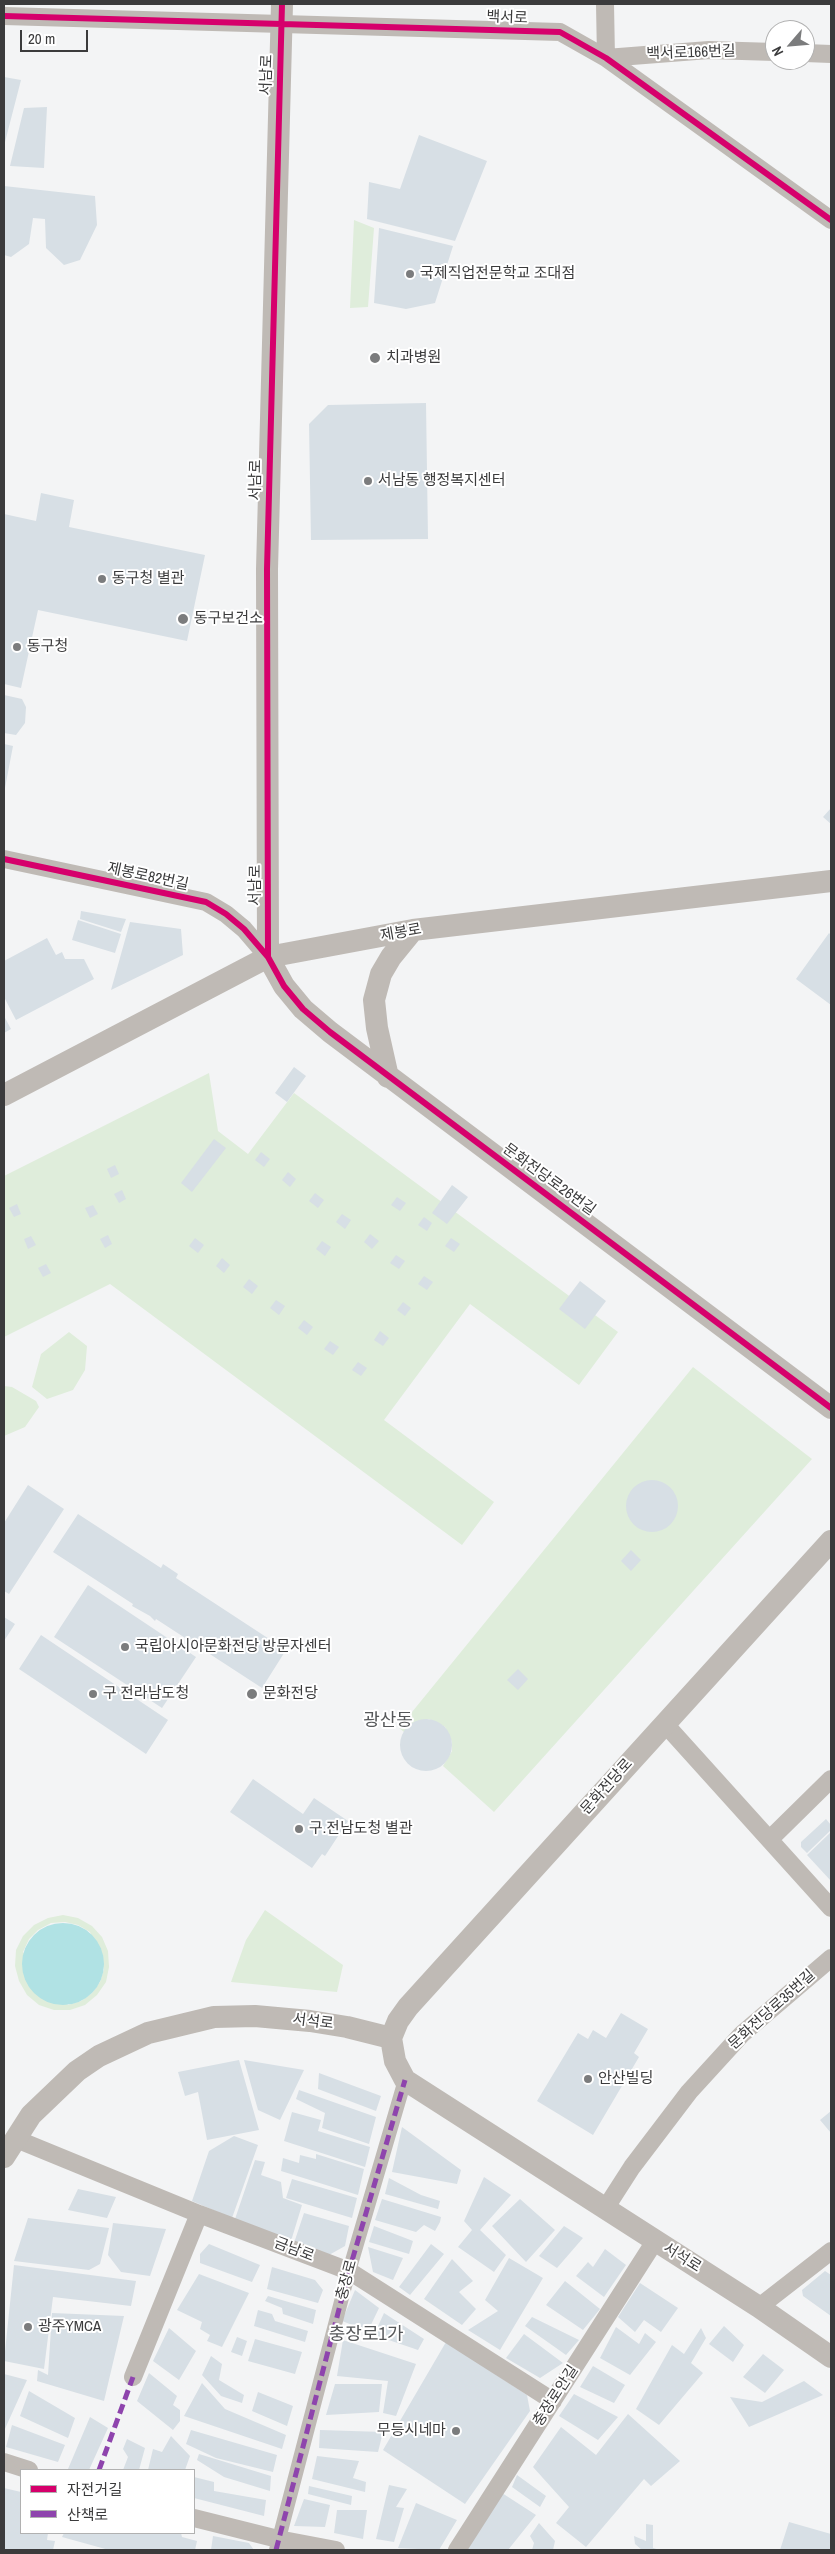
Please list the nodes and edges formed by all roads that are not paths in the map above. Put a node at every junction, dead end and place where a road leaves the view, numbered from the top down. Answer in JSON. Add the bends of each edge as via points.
{"nodes":[{"id":1,"x":606,"y":4,"type":"edge"},
{"id":2,"x":282,"y":14,"type":"edge"},
{"id":3,"x":4,"y":16,"type":"edge"},
{"id":4,"x":765,"y":52,"type":"edge"},
{"id":5,"x":815,"y":53,"type":"edge"},
{"id":6,"x":831,"y":54,"type":"edge"},
{"id":7,"x":606,"y":58,"type":"junction"},
{"id":8,"x":831,"y":220,"type":"edge"},
{"id":9,"x":4,"y":859,"type":"edge"},
{"id":10,"x":831,"y":881,"type":"edge"},
{"id":11,"x":413,"y":930,"type":"junction"},
{"id":12,"x":268,"y":957,"type":"junction"},
{"id":13,"x":388,"y":1077,"type":"junction"},
{"id":14,"x":4,"y":1095,"type":"edge"},
{"id":15,"x":831,"y":1408,"type":"edge"},
{"id":16,"x":831,"y":1541,"type":"edge"},
{"id":17,"x":665,"y":1724,"type":"junction"},
{"id":18,"x":831,"y":1779,"type":"edge"},
{"id":19,"x":770,"y":1838,"type":"junction"},
{"id":20,"x":831,"y":1908,"type":"edge"},
{"id":21,"x":831,"y":1958,"type":"edge"},
{"id":22,"x":391,"y":2038,"type":"junction"},
{"id":23,"x":405,"y":2080,"type":"junction"},
{"id":24,"x":10,"y":2148,"type":"edge"},
{"id":25,"x":605,"y":2209,"type":"junction"},
{"id":26,"x":199,"y":2214,"type":"junction"},
{"id":27,"x":655,"y":2241,"type":"junction"},
{"id":28,"x":831,"y":2251,"type":"edge"},
{"id":29,"x":349,"y":2271,"type":"junction"},
{"id":30,"x":759,"y":2307,"type":"junction"},
{"id":31,"x":831,"y":2357,"type":"edge"},
{"id":32,"x":133,"y":2377,"type":"dead end"},
{"id":33,"x":553,"y":2401,"type":"junction"},
{"id":34,"x":4,"y":2462,"type":"edge"},
{"id":35,"x":26,"y":2469,"type":"edge"},
{"id":36,"x":195,"y":2518,"type":"edge"},
{"id":37,"x":277,"y":2545,"type":"edge"},
{"id":38,"x":336,"y":2550,"type":"edge"},
{"id":39,"x":457,"y":2550,"type":"edge"}],
"edges":[{"from":1,"to":7,"type":"street"},
{"from":2,"to":3,"type":"street","name":"백서로"},
{"from":2,"to":7,"type":"street","name":"백서로","via":[[560,32]]},
{"from":2,"to":12,"type":"street","name":"서남로","via":[[266,569]]},
{"from":4,"to":7,"type":"street","name":"백서로166번길","via":[[709,50]]},
{"from":5,"to":6,"type":"street"},
{"from":7,"to":8,"type":"street","name":"백서로"},
{"from":9,"to":12,"type":"street","name":"제봉로82번길","via":[[206,902],[244,929]]},
{"from":10,"to":11,"type":"street","name":"제봉로"},
{"from":11,"to":12,"type":"street","name":"제봉로"},
{"from":11,"to":13,"type":"street","via":[[386,965],[374,1000]]},
{"from":12,"to":13,"type":"street","name":"문화전당로26번길","via":[[284,986],[303,1008]]},
{"from":12,"to":14,"type":"street","name":"제봉로"},
{"from":13,"to":15,"type":"street","name":"문화전당로26번길"},
{"from":16,"to":17,"type":"street","name":"문화전당로"},
{"from":17,"to":19,"type":"street"},
{"from":17,"to":22,"type":"street","name":"문화전당로","via":[[408,2007]]},
{"from":18,"to":19,"type":"street"},
{"from":19,"to":20,"type":"street"},
{"from":21,"to":25,"type":"street","name":"문화전당로35번길","via":[[742,2034],[715,2063],[683,2099]]},
{"from":22,"to":23,"type":"street","via":[[395,2061]]},
{"from":22,"to":24,"type":"street","name":"서석로","via":[[347,2027],[256,2016],[214,2017],[181,2024],[148,2034],[99,2056],[45,2100]]},
{"from":23,"to":25,"type":"street","name":"서석로"},
{"from":23,"to":29,"type":"street","name":"충장로"},
{"from":24,"to":26,"type":"street","name":"금남로"},
{"from":25,"to":27,"type":"street","name":"서석로"},
{"from":26,"to":29,"type":"street","name":"금남로"},
{"from":26,"to":32,"type":"street"},
{"from":27,"to":30,"type":"street","name":"서석로"},
{"from":27,"to":33,"type":"street","name":"충장로안길"},
{"from":28,"to":30,"type":"street"},
{"from":29,"to":33,"type":"street","name":"금남로"},
{"from":29,"to":37,"type":"street","name":"충장로"},
{"from":30,"to":31,"type":"street","name":"서석로"},
{"from":33,"to":39,"type":"street","name":"충장로안길"},
{"from":34,"to":35,"type":"street"},
{"from":36,"to":37,"type":"street"},
{"from":37,"to":38,"type":"street"}]}
